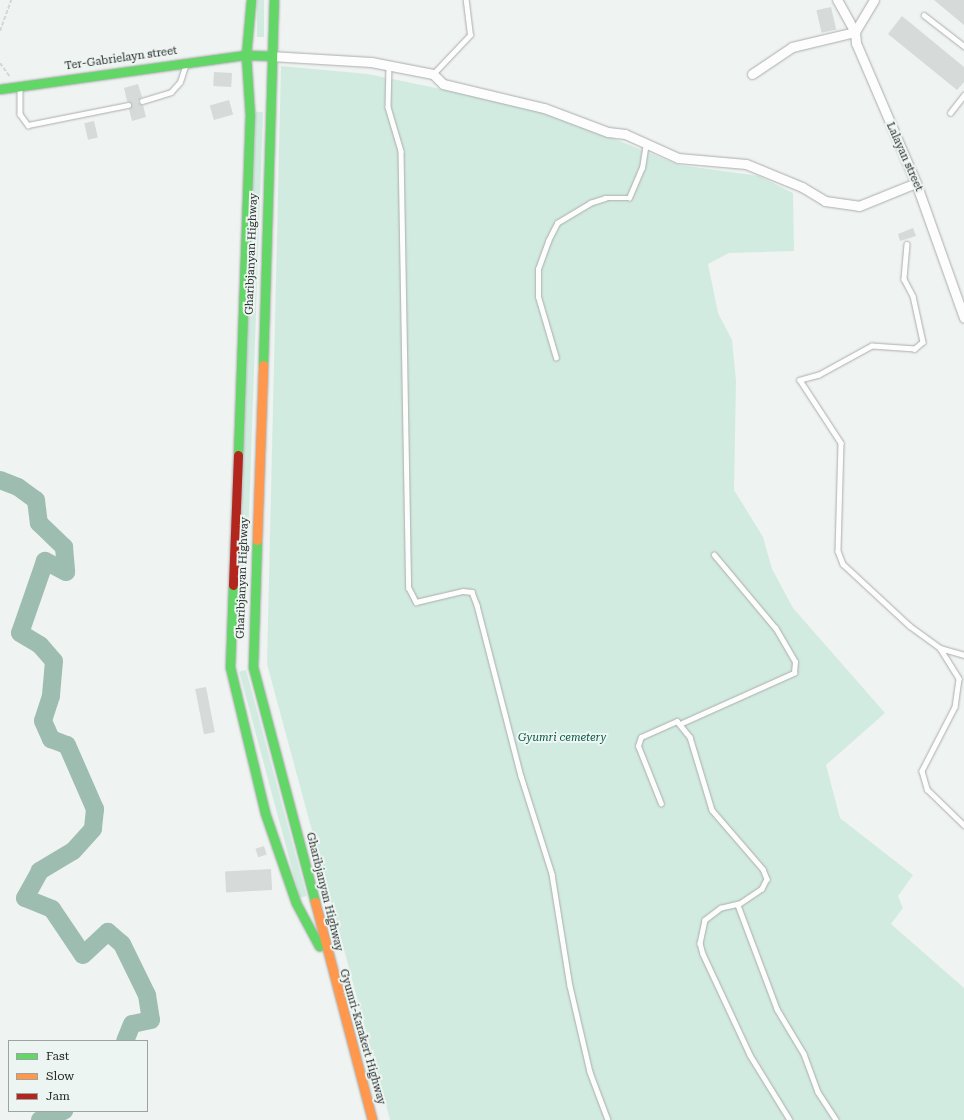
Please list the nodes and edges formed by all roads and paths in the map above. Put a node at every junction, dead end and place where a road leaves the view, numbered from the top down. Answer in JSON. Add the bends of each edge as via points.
{"nodes":[{"id":1,"x":11,"y":0,"type":"edge"},
{"id":2,"x":251,"y":0,"type":"edge"},
{"id":3,"x":274,"y":0,"type":"edge"},
{"id":4,"x":466,"y":0,"type":"edge"},
{"id":5,"x":837,"y":0,"type":"edge"},
{"id":6,"x":874,"y":0,"type":"edge"},
{"id":7,"x":924,"y":15,"type":"dead end"},
{"id":8,"x":0,"y":31,"type":"edge"},
{"id":9,"x":855,"y":32,"type":"junction"},
{"id":10,"x":964,"y":46,"type":"edge"},
{"id":11,"x":246,"y":55,"type":"junction"},
{"id":12,"x":270,"y":56,"type":"junction"},
{"id":13,"x":0,"y":63,"type":"edge"},
{"id":14,"x":186,"y":63,"type":"junction"},
{"id":15,"x":390,"y":64,"type":"junction"},
{"id":16,"x":434,"y":74,"type":"junction"},
{"id":17,"x":752,"y":74,"type":"dead end"},
{"id":18,"x":20,"y":86,"type":"junction"},
{"id":19,"x":0,"y":90,"type":"edge"},
{"id":20,"x":964,"y":95,"type":"edge"},
{"id":21,"x":142,"y":101,"type":"dead end"},
{"id":22,"x":128,"y":105,"type":"dead end"},
{"id":23,"x":950,"y":113,"type":"dead end"},
{"id":24,"x":646,"y":144,"type":"junction"},
{"id":25,"x":916,"y":183,"type":"junction"},
{"id":26,"x":906,"y":244,"type":"dead end"},
{"id":27,"x":964,"y":318,"type":"edge"},
{"id":28,"x":556,"y":358,"type":"dead end"},
{"id":29,"x":714,"y":555,"type":"dead end"},
{"id":30,"x":940,"y":648,"type":"junction"},
{"id":31,"x":964,"y":655,"type":"edge"},
{"id":32,"x":242,"y":665,"type":"junction"},
{"id":33,"x":682,"y":723,"type":"junction"},
{"id":34,"x":661,"y":804,"type":"dead end"},
{"id":35,"x":964,"y":825,"type":"edge"},
{"id":36,"x":739,"y":904,"type":"junction"},
{"id":37,"x":328,"y":961,"type":"junction"},
{"id":38,"x":372,"y":1120,"type":"edge"},
{"id":39,"x":608,"y":1120,"type":"edge"},
{"id":40,"x":790,"y":1120,"type":"edge"},
{"id":41,"x":836,"y":1120,"type":"edge"}],
"edges":[{"from":1,"to":8,"type":"path"},
{"from":2,"to":11,"type":"main road","name":"Gharibjanyan Highway"},
{"from":3,"to":12,"type":"main road","name":"Gharibjanyan Highway"},
{"from":4,"to":16,"type":"lane","via":[[470,35]]},
{"from":5,"to":9,"type":"street","name":"Lalayan street"},
{"from":6,"to":9,"type":"street"},
{"from":7,"to":10,"type":"lane"},
{"from":9,"to":17,"type":"street","via":[[792,48]]},
{"from":9,"to":25,"type":"street","name":"Lalayan street","via":[[862,64]]},
{"from":11,"to":12,"type":"main road","name":"Ter-Gabrielayn street"},
{"from":11,"to":14,"type":"main road","name":"Ter-Gabrielayn street"},
{"from":11,"to":32,"type":"main road","name":"Gharibjanyan Highway","via":[[250,116]]},
{"from":12,"to":15,"type":"street"},
{"from":12,"to":32,"type":"main road","name":"Gharibjanyan Highway"},
{"from":13,"to":18,"type":"path"},
{"from":14,"to":18,"type":"main road","name":"Ter-Gabrielayn street"},
{"from":14,"to":21,"type":"lane","via":[[180,82],[171,92]]},
{"from":15,"to":16,"type":"street"},
{"from":15,"to":39,"type":"lane","via":[[388,107],[401,151],[402,174],[409,588],[416,602],[463,591],[472,592],[477,605],[521,776],[543,838],[560,904],[570,986],[590,1072]]},
{"from":16,"to":24,"type":"street","via":[[443,84],[544,108]]},
{"from":18,"to":19,"type":"main road","name":"Ter-Gabrielayn street"},
{"from":18,"to":22,"type":"lane","via":[[20,114],[28,125]]},
{"from":20,"to":23,"type":"lane"},
{"from":24,"to":25,"type":"street","via":[[678,158],[746,164],[802,187],[825,201],[852,205],[859,206]]},
{"from":24,"to":28,"type":"lane","via":[[642,168],[629,198],[605,198],[590,203],[557,223],[548,241],[538,269],[538,297]]},
{"from":25,"to":27,"type":"street","name":"Lalayan street"},
{"from":26,"to":30,"type":"lane","via":[[904,279],[913,296],[923,342],[916,349],[872,346],[820,375],[800,380],[841,443],[838,551],[843,564],[910,626]]},
{"from":29,"to":33,"type":"lane","via":[[775,628],[795,662],[794,673]]},
{"from":30,"to":31,"type":"lane"},
{"from":30,"to":35,"type":"lane","via":[[959,679],[955,707],[922,771],[927,789]]},
{"from":32,"to":37,"type":"main road","name":"Gharibjanyan Highway"},
{"from":32,"to":37,"type":"main road","name":"Gharibjanyan Highway","via":[[265,813],[296,903]]},
{"from":33,"to":34,"type":"lane","via":[[677,720],[656,728],[641,737],[638,746]]},
{"from":33,"to":36,"type":"lane","via":[[712,810],[763,869],[767,879],[762,889]]},
{"from":36,"to":40,"type":"lane","via":[[721,908],[705,920],[700,943],[750,1055]]},
{"from":36,"to":41,"type":"lane","via":[[777,1009],[804,1054],[818,1092]]},
{"from":37,"to":38,"type":"main road","name":"Gyumri-Karakert Highway"}]}
